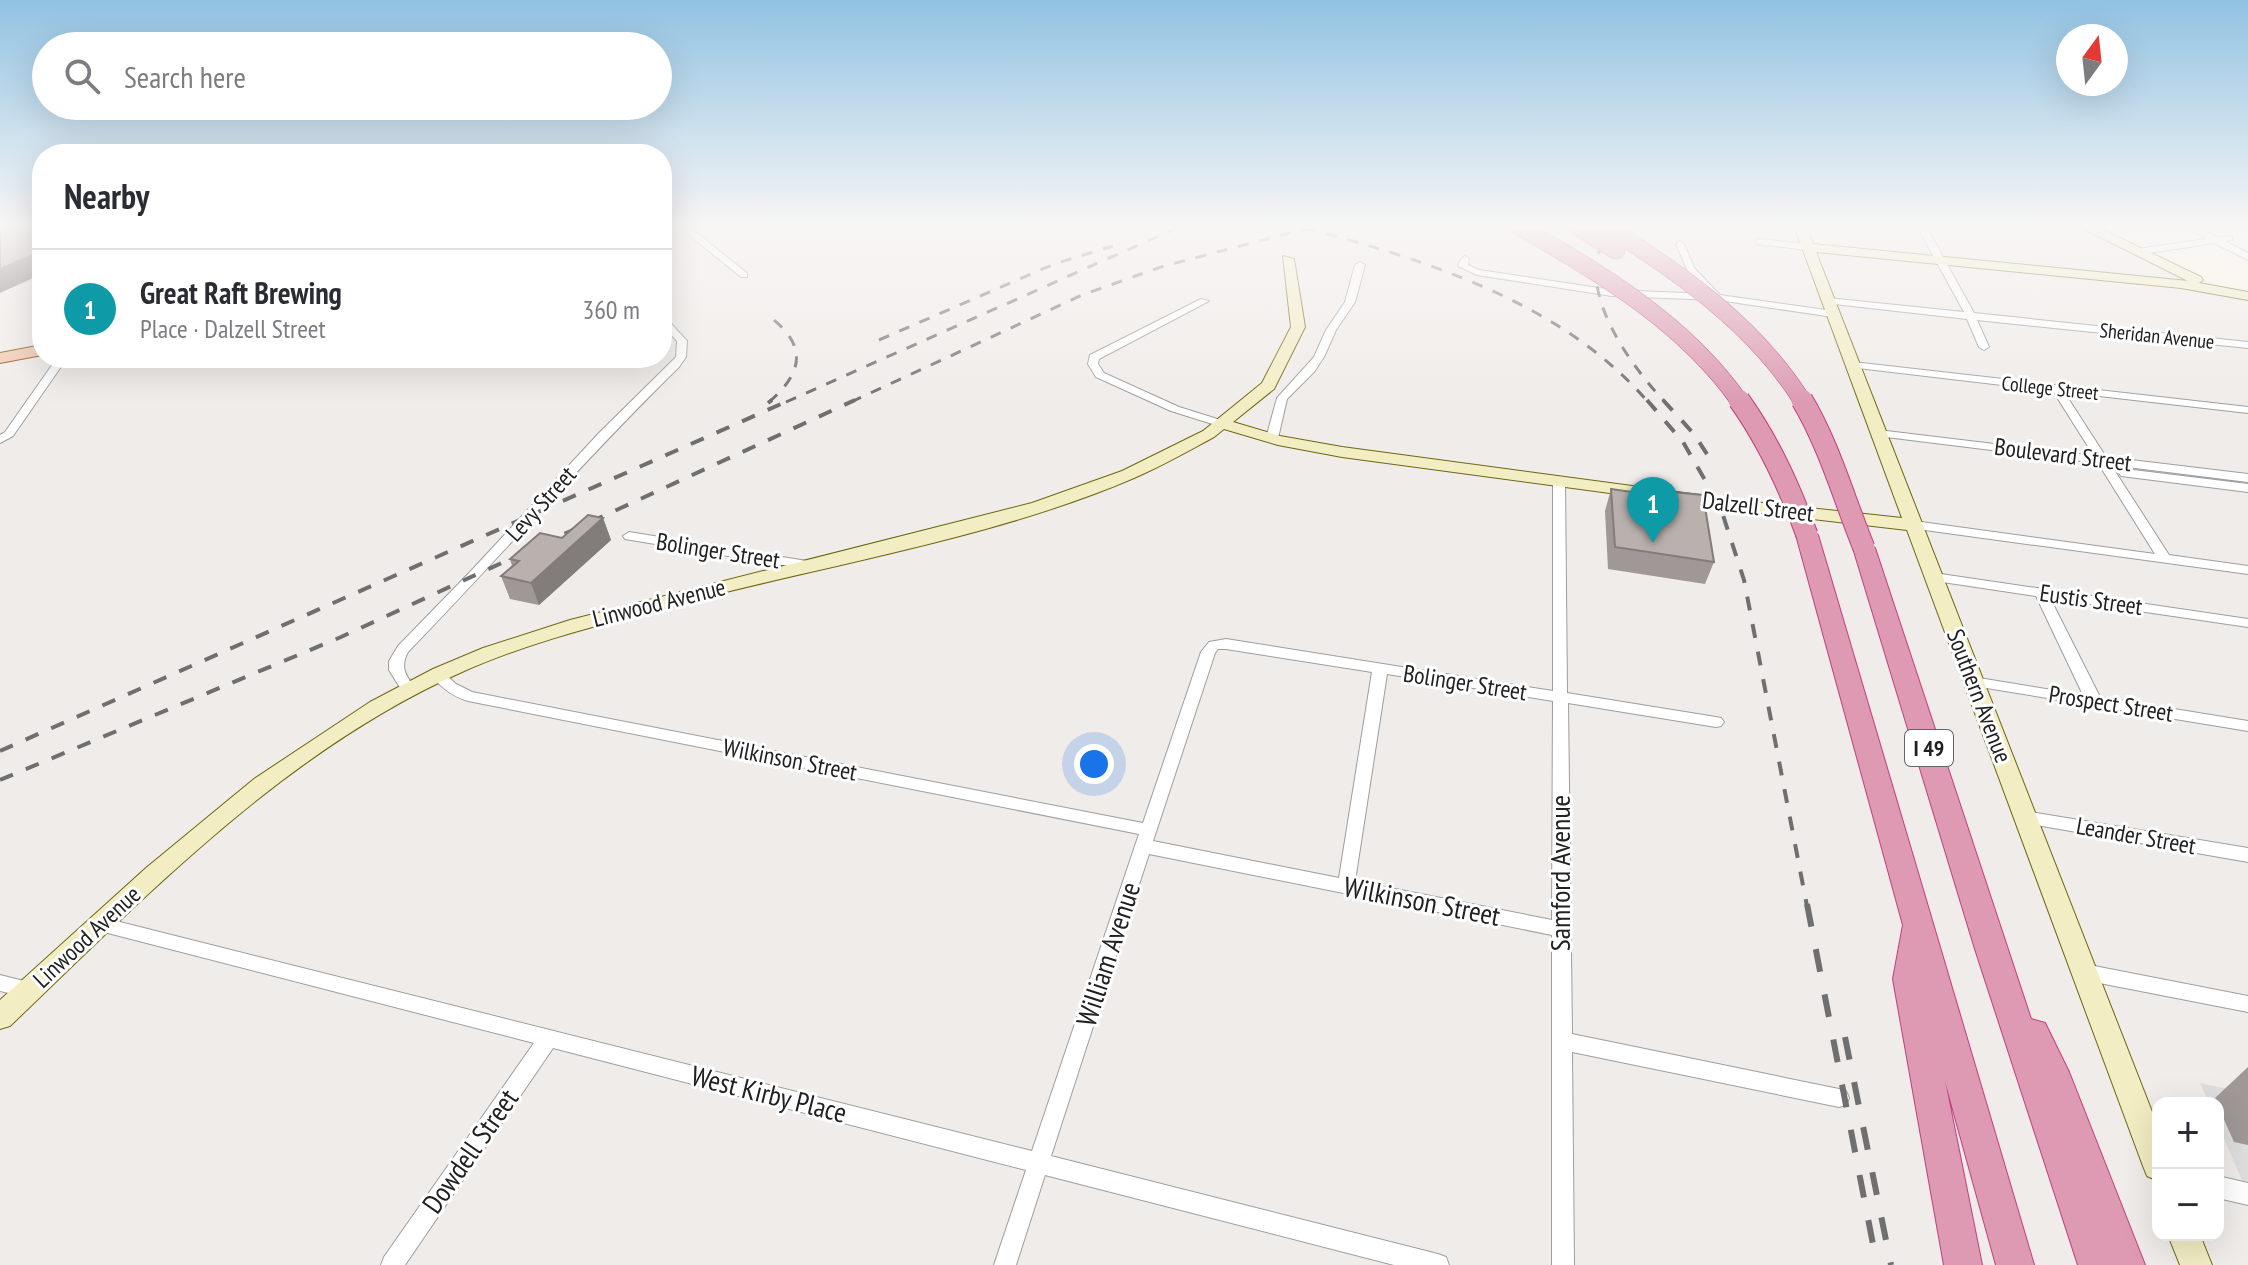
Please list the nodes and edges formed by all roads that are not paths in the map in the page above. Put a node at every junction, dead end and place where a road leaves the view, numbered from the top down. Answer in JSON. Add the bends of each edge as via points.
{"nodes":[{"id":1,"x":1296,"y":285,"type":"edge"},
{"id":2,"x":1355,"y":285,"type":"edge"},
{"id":3,"x":1557,"y":285,"type":"edge"},
{"id":4,"x":1617,"y":285,"type":"edge"},
{"id":5,"x":1633,"y":285,"type":"edge"},
{"id":6,"x":1671,"y":285,"type":"edge"},
{"id":7,"x":1693,"y":285,"type":"edge"},
{"id":8,"x":1705,"y":285,"type":"edge"},
{"id":9,"x":1822,"y":285,"type":"edge"},
{"id":10,"x":1953,"y":285,"type":"edge"},
{"id":11,"x":2177,"y":285,"type":"edge"},
{"id":12,"x":2207,"y":285,"type":"edge"},
{"id":13,"x":2215,"y":289,"type":"junction"},
{"id":14,"x":2248,"y":296,"type":"edge"},
{"id":15,"x":1729,"y":299,"type":"junction"},
{"id":16,"x":1204,"y":301,"type":"dead end"},
{"id":17,"x":2248,"y":305,"type":"edge"},
{"id":18,"x":1831,"y":308,"type":"junction"},
{"id":19,"x":1971,"y":316,"type":"junction"},
{"id":20,"x":672,"y":330,"type":"edge"},
{"id":21,"x":2248,"y":345,"type":"edge"},
{"id":22,"x":1984,"y":347,"type":"dead end"},
{"id":23,"x":1697,"y":351,"type":"junction"},
{"id":24,"x":32,"y":352,"type":"edge"},
{"id":25,"x":0,"y":358,"type":"edge"},
{"id":26,"x":1853,"y":365,"type":"junction"},
{"id":27,"x":55,"y":368,"type":"edge"},
{"id":28,"x":672,"y":368,"type":"edge"},
{"id":29,"x":672,"y":368,"type":"edge"},
{"id":30,"x":2057,"y":389,"type":"junction"},
{"id":31,"x":2248,"y":410,"type":"edge"},
{"id":32,"x":1223,"y":424,"type":"junction"},
{"id":33,"x":1272,"y":438,"type":"junction"},
{"id":34,"x":1880,"y":438,"type":"junction"},
{"id":35,"x":2,"y":439,"type":"edge"},
{"id":36,"x":1828,"y":458,"type":"junction"},
{"id":37,"x":2105,"y":466,"type":"junction"},
{"id":38,"x":2248,"y":478,"type":"edge"},
{"id":39,"x":1559,"y":481,"type":"junction"},
{"id":40,"x":2248,"y":488,"type":"edge"},
{"id":41,"x":1914,"y":525,"type":"junction"},
{"id":42,"x":629,"y":536,"type":"dead end"},
{"id":43,"x":2165,"y":559,"type":"junction"},
{"id":44,"x":807,"y":565,"type":"junction"},
{"id":45,"x":2248,"y":570,"type":"edge"},
{"id":46,"x":1934,"y":577,"type":"junction"},
{"id":47,"x":2041,"y":593,"type":"junction"},
{"id":48,"x":2248,"y":623,"type":"edge"},
{"id":49,"x":1214,"y":645,"type":"joint"},
{"id":50,"x":1380,"y":670,"type":"junction"},
{"id":51,"x":438,"y":675,"type":"junction"},
{"id":52,"x":1973,"y":682,"type":"junction"},
{"id":53,"x":409,"y":690,"type":"junction"},
{"id":54,"x":1560,"y":698,"type":"junction"},
{"id":55,"x":2094,"y":701,"type":"junction"},
{"id":56,"x":1716,"y":722,"type":"dead end"},
{"id":57,"x":2248,"y":726,"type":"edge"},
{"id":58,"x":2025,"y":817,"type":"junction"},
{"id":59,"x":1146,"y":838,"type":"junction"},
{"id":60,"x":2248,"y":855,"type":"edge"},
{"id":61,"x":1346,"y":886,"type":"junction"},
{"id":62,"x":1917,"y":919,"type":"junction"},
{"id":63,"x":100,"y":924,"type":"junction"},
{"id":64,"x":1559,"y":929,"type":"junction"},
{"id":65,"x":1991,"y":949,"type":"junction"},
{"id":66,"x":2084,"y":972,"type":"junction"},
{"id":67,"x":0,"y":983,"type":"edge"},
{"id":68,"x":29,"y":990,"type":"junction"},
{"id":69,"x":2248,"y":1004,"type":"edge"},
{"id":70,"x":0,"y":1017,"type":"edge"},
{"id":71,"x":549,"y":1038,"type":"junction"},
{"id":72,"x":1562,"y":1041,"type":"junction"},
{"id":73,"x":1839,"y":1098,"type":"dead end"},
{"id":74,"x":2152,"y":1150,"type":"edge"},
{"id":75,"x":1038,"y":1163,"type":"junction"},
{"id":76,"x":2224,"y":1188,"type":"edge"},
{"id":77,"x":2248,"y":1194,"type":"edge"},
{"id":78,"x":2186,"y":1241,"type":"edge"},
{"id":79,"x":392,"y":1265,"type":"edge"},
{"id":80,"x":1005,"y":1265,"type":"edge"},
{"id":81,"x":1438,"y":1265,"type":"edge"},
{"id":82,"x":1563,"y":1265,"type":"edge"},
{"id":83,"x":1963,"y":1265,"type":"edge"},
{"id":84,"x":2015,"y":1265,"type":"edge"},
{"id":85,"x":2097,"y":1265,"type":"edge"},
{"id":86,"x":2126,"y":1265,"type":"edge"},
{"id":87,"x":2196,"y":1265,"type":"edge"}],
"edges":[{"from":1,"to":32,"type":"street","name":"Linwood Avenue","via":[[1295,337],[1266,387]]},
{"from":2,"to":33,"type":"street","via":[[1319,357],[1279,403]]},
{"from":3,"to":15,"type":"street","name":"Sheridan Avenue"},
{"from":4,"to":23,"type":"highway","bridge":true},
{"from":5,"to":23,"type":"highway","bridge":true,"via":[[1675,322]]},
{"from":6,"to":36,"type":"highway","bridge":true,"via":[[1758,365]]},
{"from":7,"to":36,"type":"highway","bridge":true,"via":[[1791,386],[1814,419]]},
{"from":8,"to":15,"type":"street"},
{"from":9,"to":18,"type":"street","name":"Southern Avenue"},
{"from":10,"to":19,"type":"street"},
{"from":11,"to":13,"type":"street"},
{"from":12,"to":13,"type":"street"},
{"from":13,"to":14,"type":"street"},
{"from":13,"to":17,"type":"street"},
{"from":15,"to":18,"type":"street","name":"Sheridan Avenue"},
{"from":16,"to":32,"type":"street","via":[[1094,357],[1093,364],[1100,375]]},
{"from":18,"to":19,"type":"street","name":"Sheridan Avenue"},
{"from":18,"to":26,"type":"street","name":"Southern Avenue"},
{"from":19,"to":21,"type":"street","name":"Sheridan Avenue"},
{"from":19,"to":22,"type":"street"},
{"from":20,"to":28,"type":"street","name":"Levy Street","via":[[682,341],[681,357]]},
{"from":23,"to":62,"type":"highway","number":"I 49","bridge":true,"via":[[1733,389],[1771,444],[1793,493]]},
{"from":24,"to":25,"type":"main road"},
{"from":26,"to":30,"type":"street","name":"College Street"},
{"from":26,"to":34,"type":"street","name":"Southern Avenue"},
{"from":27,"to":35,"type":"street"},
{"from":29,"to":53,"type":"street","name":"Levy Street","via":[[403,649],[394,671]]},
{"from":30,"to":31,"type":"street","name":"College Street"},
{"from":30,"to":37,"type":"street"},
{"from":32,"to":33,"type":"street","name":"Dalzell Street"},
{"from":32,"to":44,"type":"street","name":"Linwood Avenue","via":[[1173,456],[1087,491]]},
{"from":33,"to":39,"type":"street","name":"Dalzell Street"},
{"from":34,"to":37,"type":"street","name":"Boulevard Street"},
{"from":34,"to":41,"type":"street","name":"Southern Avenue"},
{"from":36,"to":65,"type":"highway","number":"I 49","bridge":true,"via":[[1864,548]]},
{"from":37,"to":38,"type":"street","name":"Boulevard Street"},
{"from":37,"to":40,"type":"street","name":"Boulevard Street"},
{"from":37,"to":43,"type":"street"},
{"from":39,"to":41,"type":"street","name":"Dalzell Street"},
{"from":39,"to":54,"type":"street","name":"Samford Avenue"},
{"from":41,"to":43,"type":"street","name":"Dalzell Street"},
{"from":41,"to":46,"type":"street","name":"Southern Avenue"},
{"from":42,"to":44,"type":"street","name":"Bolinger Street"},
{"from":43,"to":45,"type":"street","name":"Dalzell Street"},
{"from":44,"to":51,"type":"street","name":"Linwood Avenue","via":[[577,624]]},
{"from":46,"to":47,"type":"street","name":"Eustis Street"},
{"from":46,"to":52,"type":"street","name":"Southern Avenue"},
{"from":47,"to":48,"type":"street","name":"Eustis Street"},
{"from":47,"to":55,"type":"street"},
{"from":49,"to":50,"type":"street","name":"Bolinger Street"},
{"from":49,"to":59,"type":"street","name":"William Avenue"},
{"from":50,"to":54,"type":"street","name":"Bolinger Street"},
{"from":50,"to":61,"type":"street"},
{"from":51,"to":53,"type":"street","name":"Linwood Avenue"},
{"from":51,"to":59,"type":"street","name":"Wilkinson Street","via":[[468,696]]},
{"from":52,"to":55,"type":"street","name":"Prospect Street"},
{"from":52,"to":58,"type":"street","name":"Southern Avenue"},
{"from":53,"to":63,"type":"street","name":"Linwood Avenue","via":[[259,786]]},
{"from":54,"to":56,"type":"street","name":"Bolinger Street"},
{"from":54,"to":64,"type":"street","name":"Samford Avenue"},
{"from":55,"to":57,"type":"street","name":"Prospect Street"},
{"from":58,"to":60,"type":"street","name":"Leander Street"},
{"from":58,"to":66,"type":"street","name":"Southern Avenue"},
{"from":59,"to":61,"type":"street","name":"Wilkinson Street"},
{"from":59,"to":75,"type":"street","name":"William Avenue"},
{"from":61,"to":64,"type":"street","name":"Wilkinson Street"},
{"from":62,"to":83,"type":"highway","via":[[1909,979]]},
{"from":62,"to":84,"type":"highway","number":"I 49"},
{"from":63,"to":68,"type":"street","name":"Linwood Avenue"},
{"from":63,"to":71,"type":"street","name":"West Kirby Place"},
{"from":64,"to":72,"type":"street","name":"Samford Avenue"},
{"from":65,"to":85,"type":"highway","number":"I 49"},
{"from":65,"to":86,"type":"highway","via":[[2052,1072]]},
{"from":66,"to":69,"type":"street"},
{"from":66,"to":74,"type":"street","name":"Southern Avenue"},
{"from":67,"to":68,"type":"street"},
{"from":68,"to":70,"type":"street","name":"Linwood Avenue"},
{"from":71,"to":75,"type":"street","name":"West Kirby Place"},
{"from":71,"to":79,"type":"street","name":"Dowdell Street"},
{"from":72,"to":73,"type":"street"},
{"from":72,"to":82,"type":"street","name":"Samford Avenue"},
{"from":75,"to":80,"type":"street","name":"William Avenue"},
{"from":75,"to":81,"type":"street","name":"West Kirby Place"},
{"from":76,"to":77,"type":"street"},
{"from":78,"to":87,"type":"street"}]}
